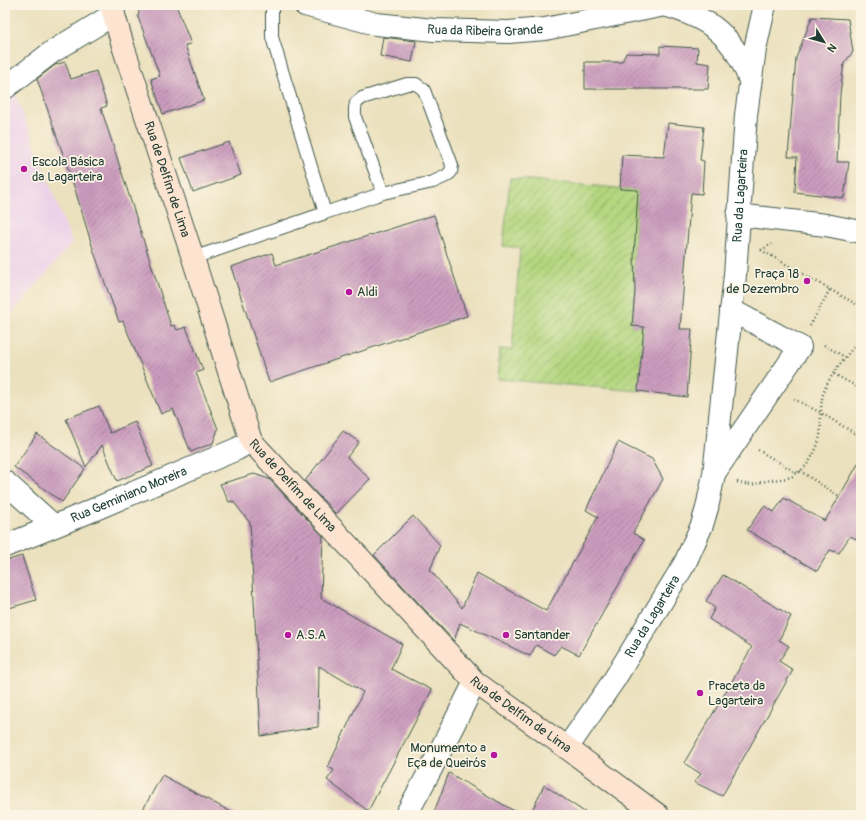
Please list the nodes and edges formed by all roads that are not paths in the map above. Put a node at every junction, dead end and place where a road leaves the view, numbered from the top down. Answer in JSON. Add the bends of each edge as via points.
{"nodes":[{"id":1,"x":272,"y":5,"type":"edge"},
{"id":2,"x":305,"y":5,"type":"edge"},
{"id":3,"x":665,"y":5,"type":"edge"},
{"id":4,"x":766,"y":5,"type":"edge"},
{"id":5,"x":112,"y":10,"type":"edge"},
{"id":6,"x":750,"y":81,"type":"junction"},
{"id":7,"x":5,"y":88,"type":"edge"},
{"id":8,"x":383,"y":193,"type":"junction"},
{"id":9,"x":324,"y":213,"type":"junction"},
{"id":10,"x":738,"y":215,"type":"junction"},
{"id":11,"x":861,"y":232,"type":"edge"},
{"id":12,"x":193,"y":258,"type":"junction"},
{"id":13,"x":731,"y":310,"type":"junction"},
{"id":14,"x":251,"y":441,"type":"junction"},
{"id":15,"x":714,"y":474,"type":"junction"},
{"id":16,"x":5,"y":482,"type":"edge"},
{"id":17,"x":54,"y":526,"type":"junction"},
{"id":18,"x":5,"y":546,"type":"edge"},
{"id":19,"x":475,"y":682,"type":"junction"},
{"id":20,"x":567,"y":748,"type":"junction"},
{"id":21,"x":406,"y":815,"type":"edge"},
{"id":22,"x":658,"y":815,"type":"edge"}],
"edges":[{"from":1,"to":9,"type":"lane","via":[[272,37]]},
{"from":2,"to":3,"type":"street","name":"Rua da Ribeira Grande","via":[[376,24],[434,30],[494,32],[545,28]]},
{"from":3,"to":6,"type":"street","name":"Rua da Lagarteira","via":[[696,16],[717,30],[743,62]]},
{"from":4,"to":6,"type":"street","name":"Rua da Lagarteira"},
{"from":5,"to":7,"type":"street"},
{"from":5,"to":12,"type":"main road","name":"Rua de Delfim de Lima"},
{"from":6,"to":10,"type":"street","name":"Rua da Lagarteira"},
{"from":8,"to":8,"type":"lane","via":[[355,117],[356,103],[362,98],[407,84],[416,84],[424,90],[452,165],[451,172],[433,182]]},
{"from":8,"to":9,"type":"lane"},
{"from":9,"to":12,"type":"lane"},
{"from":10,"to":11,"type":"street","via":[[826,225]]},
{"from":10,"to":13,"type":"street","name":"Rua da Lagarteira"},
{"from":12,"to":14,"type":"main road","name":"Rua de Delfim de Lima"},
{"from":13,"to":15,"type":"street","name":"Rua da Lagarteira"},
{"from":13,"to":15,"type":"street","name":"Rua da Lagarteira","via":[[800,347]]},
{"from":14,"to":17,"type":"street","name":"Rua Geminiano Moreira"},
{"from":14,"to":19,"type":"main road","name":"Rua de Delfim de Lima"},
{"from":15,"to":20,"type":"street","name":"Rua da Lagarteira","via":[[702,525],[685,563],[614,680]]},
{"from":16,"to":17,"type":"street"},
{"from":17,"to":18,"type":"street","name":"Rua Geminiano Moreira"},
{"from":19,"to":20,"type":"main road","name":"Rua de Delfim de Lima"},
{"from":19,"to":21,"type":"street"},
{"from":20,"to":22,"type":"main road","name":"Rua de Delfim de Lima"}]}
